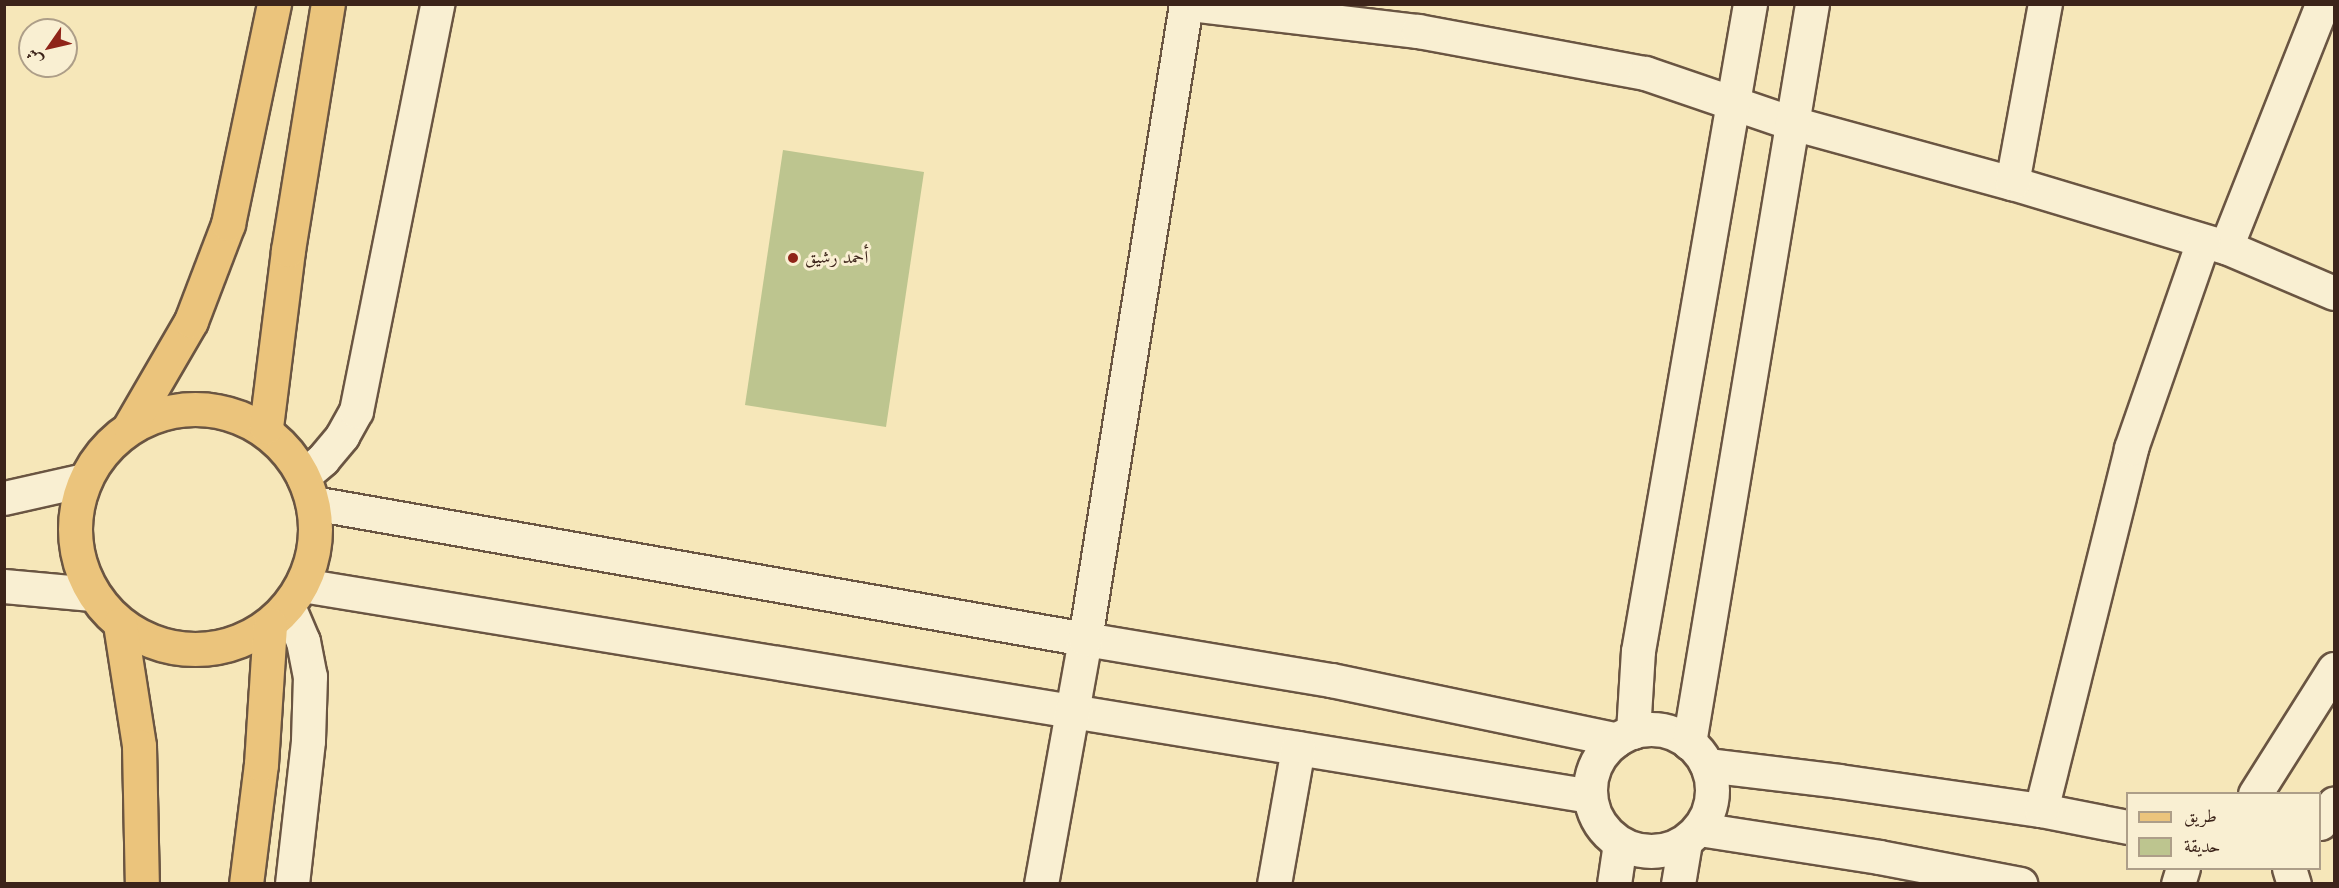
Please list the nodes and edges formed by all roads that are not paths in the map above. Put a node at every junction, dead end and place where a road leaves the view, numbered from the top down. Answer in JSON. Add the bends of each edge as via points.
{"nodes":[{"id":1,"x":274,"y":4,"type":"edge"},
{"id":2,"x":328,"y":4,"type":"edge"},
{"id":3,"x":437,"y":4,"type":"edge"},
{"id":4,"x":1188,"y":4,"type":"edge"},
{"id":5,"x":1750,"y":4,"type":"edge"},
{"id":6,"x":1812,"y":4,"type":"edge"},
{"id":7,"x":2045,"y":4,"type":"edge"},
{"id":8,"x":2322,"y":4,"type":"edge"},
{"id":9,"x":1733,"y":104,"type":"junction"},
{"id":10,"x":1792,"y":123,"type":"junction"},
{"id":11,"x":2012,"y":183,"type":"junction"},
{"id":12,"x":2215,"y":244,"type":"junction"},
{"id":13,"x":2334,"y":293,"type":"edge"},
{"id":14,"x":130,"y":426,"type":"junction"},
{"id":15,"x":266,"y":427,"type":"junction"},
{"id":16,"x":84,"y":480,"type":"junction"},
{"id":17,"x":308,"y":489,"type":"junction"},
{"id":18,"x":4,"y":498,"type":"edge"},
{"id":19,"x":4,"y":586,"type":"edge"},
{"id":20,"x":92,"y":594,"type":"junction"},
{"id":21,"x":287,"y":605,"type":"junction"},
{"id":22,"x":120,"y":624,"type":"junction"},
{"id":23,"x":1085,"y":639,"type":"junction"},
{"id":24,"x":2334,"y":669,"type":"edge"},
{"id":25,"x":1072,"y":713,"type":"junction"},
{"id":26,"x":1625,"y":736,"type":"junction"},
{"id":27,"x":1298,"y":748,"type":"junction"},
{"id":28,"x":1698,"y":754,"type":"junction"},
{"id":29,"x":2256,"y":792,"type":"edge"},
{"id":30,"x":1590,"y":796,"type":"junction"},
{"id":31,"x":2334,"y":804,"type":"edge"},
{"id":32,"x":2041,"y":810,"type":"junction"},
{"id":33,"x":2321,"y":820,"type":"edge"},
{"id":34,"x":2126,"y":827,"type":"edge"},
{"id":35,"x":1692,"y":836,"type":"junction"},
{"id":36,"x":1620,"y":843,"type":"junction"},
{"id":37,"x":142,"y":884,"type":"edge"},
{"id":38,"x":246,"y":884,"type":"edge"},
{"id":39,"x":292,"y":884,"type":"edge"},
{"id":40,"x":1041,"y":884,"type":"edge"},
{"id":41,"x":1274,"y":884,"type":"edge"},
{"id":42,"x":1614,"y":884,"type":"edge"},
{"id":43,"x":1678,"y":884,"type":"edge"},
{"id":44,"x":2020,"y":884,"type":"edge"}],
"edges":[{"from":1,"to":14,"type":"main road","via":[[228,224],[191,321]]},
{"from":2,"to":15,"type":"main road","via":[[288,250]]},
{"from":3,"to":17,"type":"street","via":[[356,411]]},
{"from":4,"to":9,"type":"street","via":[[1418,32],[1645,73]]},
{"from":4,"to":23,"type":"street"},
{"from":5,"to":9,"type":"street"},
{"from":6,"to":10,"type":"street"},
{"from":7,"to":11,"type":"street"},
{"from":8,"to":12,"type":"street"},
{"from":9,"to":10,"type":"street"},
{"from":9,"to":26,"type":"street"},
{"from":10,"to":11,"type":"street"},
{"from":10,"to":28,"type":"street"},
{"from":11,"to":12,"type":"street"},
{"from":12,"to":13,"type":"street"},
{"from":12,"to":32,"type":"street","via":[[2131,448]]},
{"from":14,"to":15,"type":"main road","via":[[164,411],[200,408],[236,415]]},
{"from":14,"to":16,"type":"main road","via":[[103,449]]},
{"from":15,"to":17,"type":"main road"},
{"from":16,"to":18,"type":"street"},
{"from":16,"to":20,"type":"main road","via":[[74,518],[77,558]]},
{"from":17,"to":21,"type":"main road","via":[[315,531],[312,559]]},
{"from":17,"to":23,"type":"street"},
{"from":19,"to":20,"type":"street"},
{"from":20,"to":22,"type":"main road"},
{"from":21,"to":22,"type":"main road","via":[[235,643],[195,650],[155,644]]},
{"from":21,"to":25,"type":"street"},
{"from":21,"to":38,"type":"main road"},
{"from":21,"to":39,"type":"street","via":[[303,641],[310,676],[308,741]]},
{"from":22,"to":37,"type":"main road","via":[[139,746]]},
{"from":23,"to":25,"type":"street"},
{"from":23,"to":26,"type":"street","via":[[1331,680]]},
{"from":24,"to":29,"type":"street"},
{"from":25,"to":27,"type":"street"},
{"from":25,"to":40,"type":"street"},
{"from":26,"to":28,"type":"street","via":[[1653,729],[1672,733]]},
{"from":26,"to":30,"type":"street","via":[[1601,754],[1592,774]]},
{"from":27,"to":30,"type":"street"},
{"from":27,"to":41,"type":"street"},
{"from":28,"to":32,"type":"street","via":[[1839,781]]},
{"from":28,"to":35,"type":"street","via":[[1712,787],[1709,809]]},
{"from":30,"to":36,"type":"street","via":[[1600,823]]},
{"from":31,"to":33,"type":"street"},
{"from":32,"to":34,"type":"street"},
{"from":35,"to":36,"type":"street","via":[[1664,850],[1642,851]]},
{"from":35,"to":43,"type":"street"},
{"from":35,"to":44,"type":"street","via":[[1879,857]]},
{"from":36,"to":42,"type":"street"}]}
